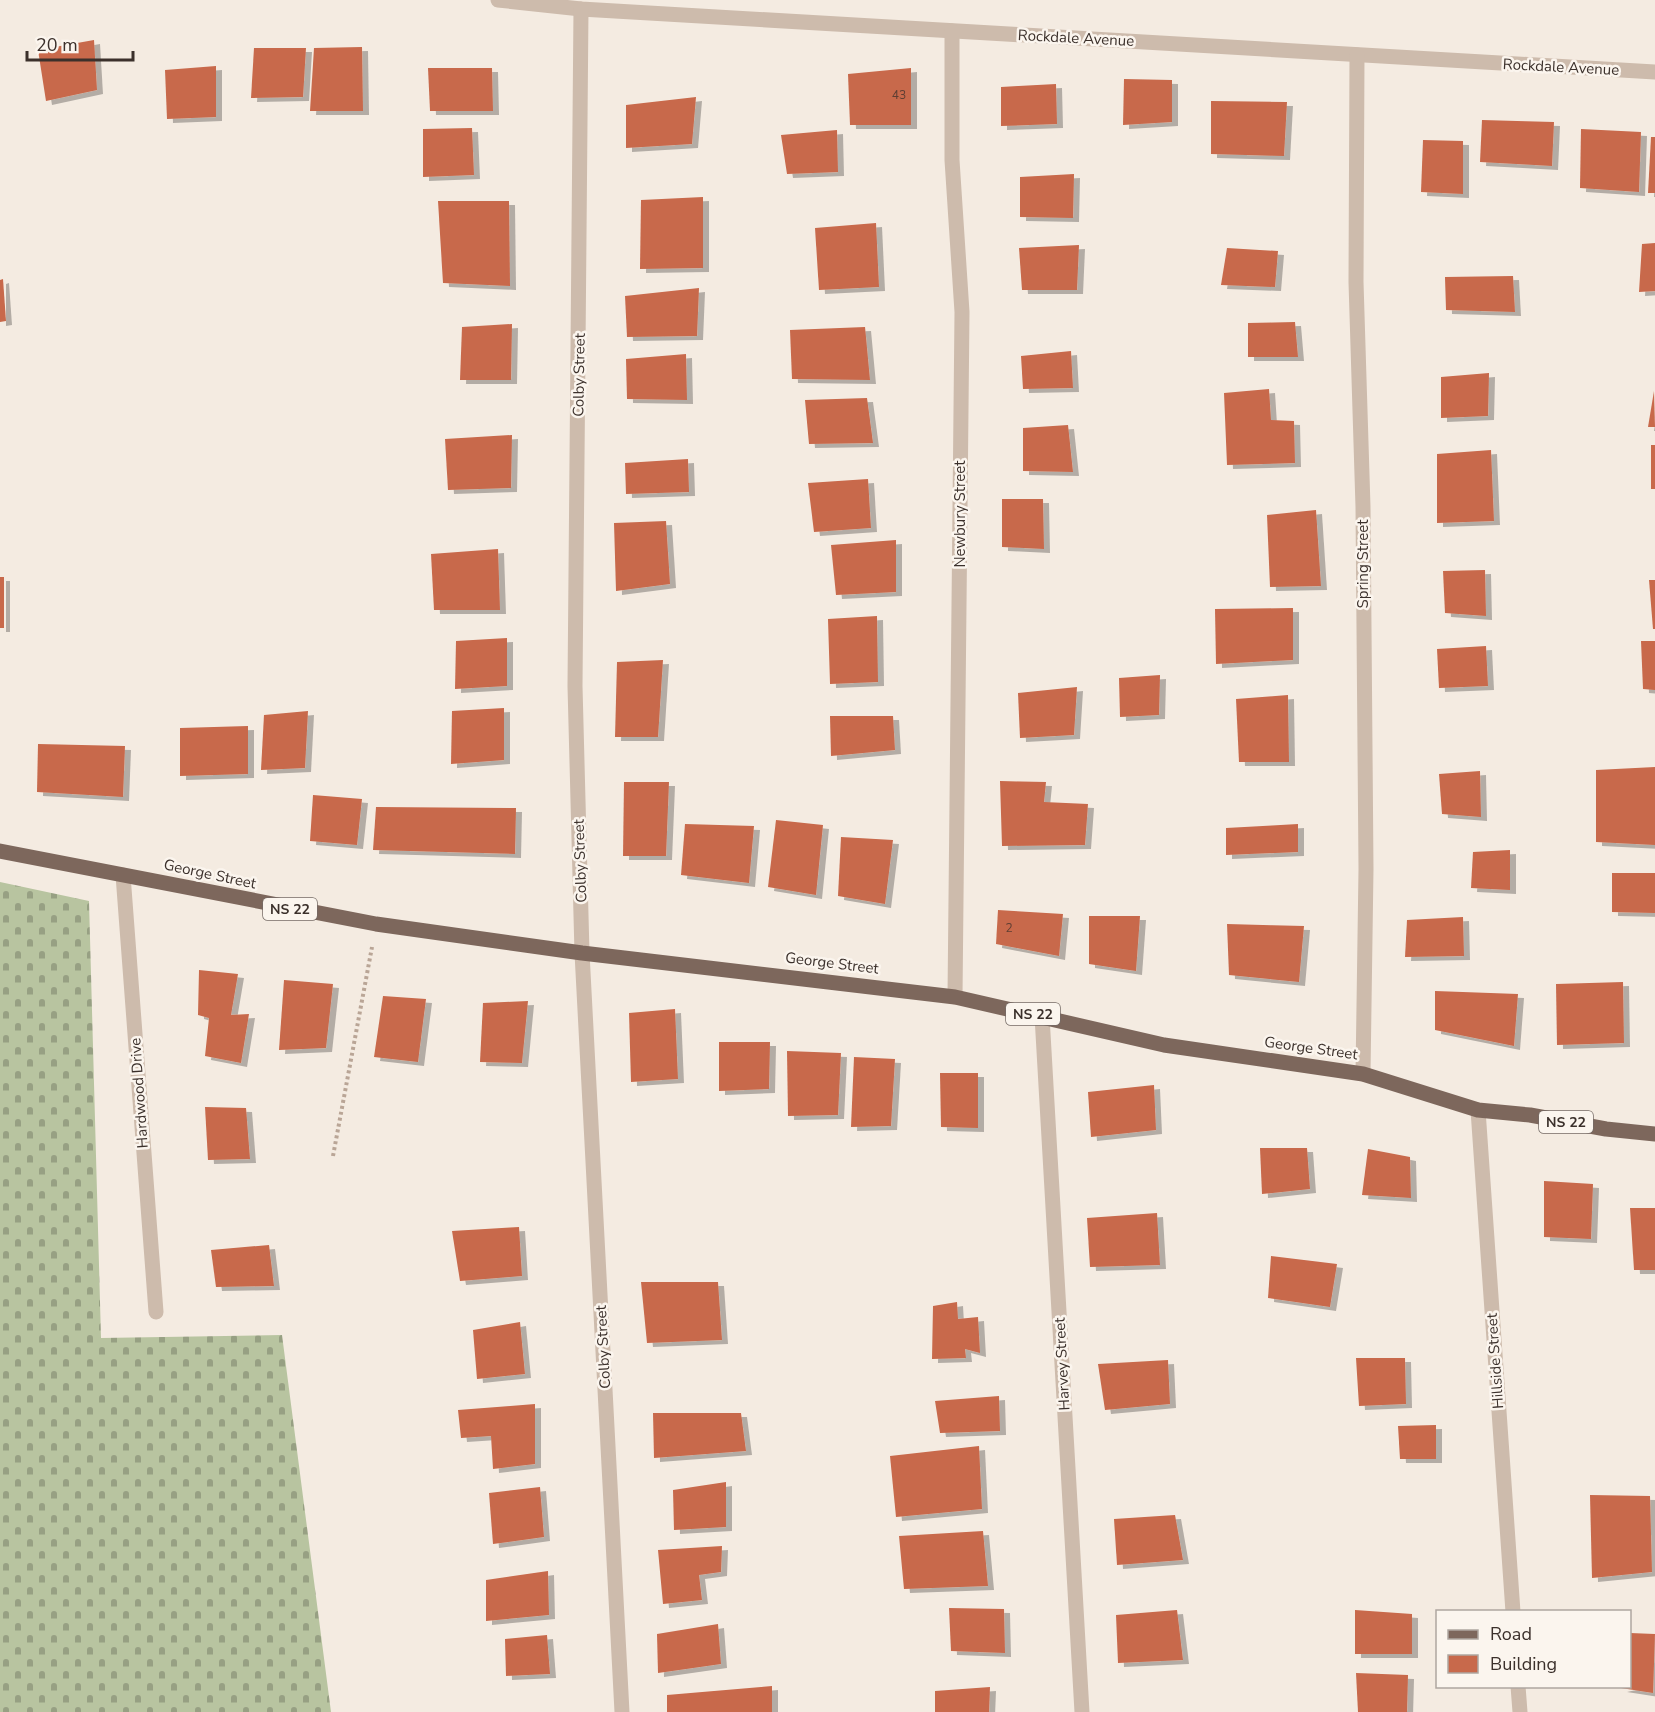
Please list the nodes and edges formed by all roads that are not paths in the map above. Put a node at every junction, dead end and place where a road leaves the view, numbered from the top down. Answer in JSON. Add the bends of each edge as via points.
{"nodes":[{"id":1,"x":498,"y":0,"type":"edge"},
{"id":2,"x":645,"y":7,"type":"edge"},
{"id":3,"x":581,"y":9,"type":"junction"},
{"id":4,"x":952,"y":31,"type":"junction"},
{"id":5,"x":1357,"y":55,"type":"junction"},
{"id":6,"x":1655,"y":72,"type":"edge"},
{"id":7,"x":0,"y":851,"type":"edge"},
{"id":8,"x":123,"y":874,"type":"junction"},
{"id":9,"x":582,"y":953,"type":"junction"},
{"id":10,"x":955,"y":997,"type":"junction"},
{"id":11,"x":1042,"y":1016,"type":"junction"},
{"id":12,"x":1363,"y":1074,"type":"junction"},
{"id":13,"x":1478,"y":1110,"type":"junction"},
{"id":14,"x":1655,"y":1134,"type":"edge"},
{"id":15,"x":156,"y":1312,"type":"dead end"},
{"id":16,"x":1513,"y":1610,"type":"edge"},
{"id":17,"x":1518,"y":1688,"type":"edge"},
{"id":18,"x":622,"y":1712,"type":"edge"},
{"id":19,"x":1082,"y":1712,"type":"edge"},
{"id":20,"x":1520,"y":1712,"type":"edge"}],
"edges":[{"from":1,"to":3,"type":"street","name":"Rockdale Avenue"},
{"from":2,"to":3,"type":"street","name":"Rockdale Avenue"},
{"from":2,"to":4,"type":"street","name":"Rockdale Avenue"},
{"from":3,"to":9,"type":"street","name":"Colby Street","via":[[575,686]]},
{"from":4,"to":5,"type":"street","name":"Rockdale Avenue"},
{"from":4,"to":10,"type":"street","name":"Newbury Street","via":[[952,160],[962,312]]},
{"from":5,"to":6,"type":"street","name":"Rockdale Avenue"},
{"from":5,"to":12,"type":"street","name":"Spring Street","via":[[1356,282],[1363,507],[1366,869]]},
{"from":7,"to":8,"type":"main road","name":"George Street","number":"NS 22"},
{"from":8,"to":9,"type":"main road","name":"George Street","number":"NS 22","via":[[376,924]]},
{"from":8,"to":15,"type":"street","name":"Hardwood Drive"},
{"from":9,"to":10,"type":"main road","name":"George Street","number":"NS 22"},
{"from":9,"to":18,"type":"street","name":"Colby Street"},
{"from":10,"to":11,"type":"main road","name":"George Street","number":"NS 22"},
{"from":11,"to":12,"type":"main road","name":"George Street","number":"NS 22","via":[[1164,1045]]},
{"from":11,"to":19,"type":"street","name":"Harvey Street"},
{"from":12,"to":13,"type":"main road","name":"George Street","number":"NS 22"},
{"from":13,"to":14,"type":"main road","name":"George Street","number":"NS 22"},
{"from":13,"to":16,"type":"street","name":"Hillside Street"},
{"from":17,"to":20,"type":"street"}]}
